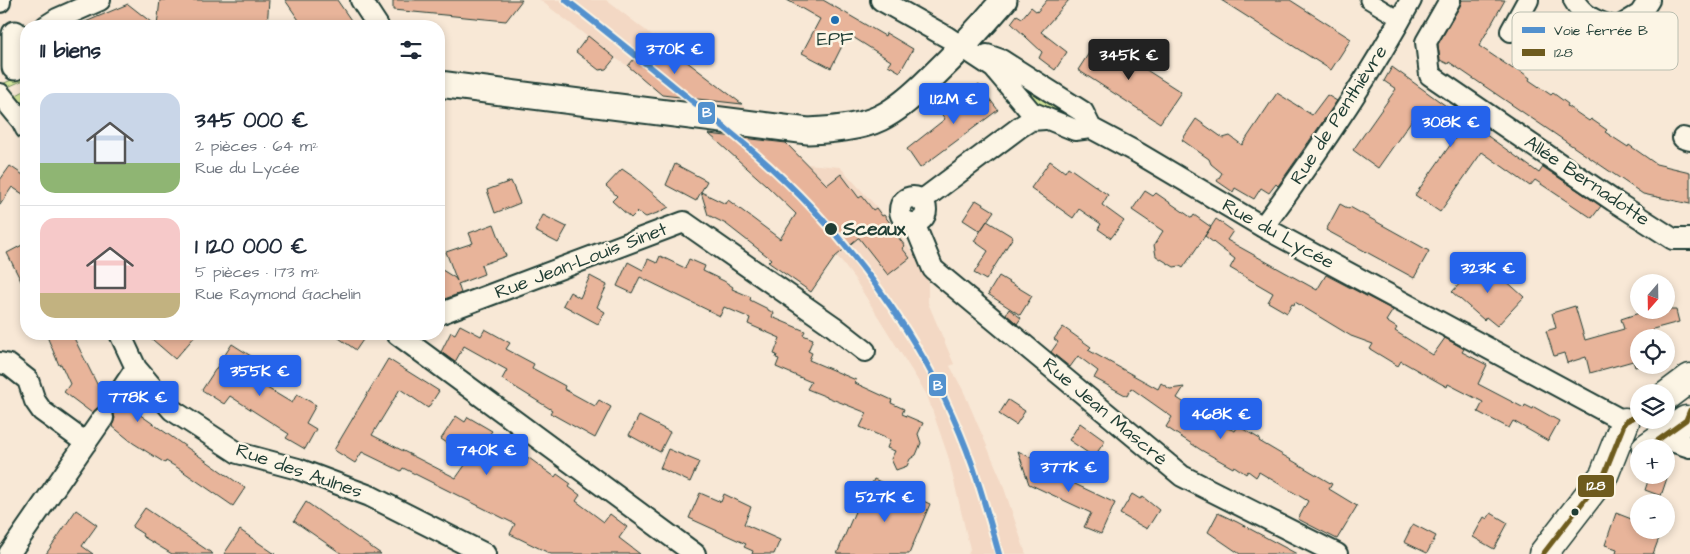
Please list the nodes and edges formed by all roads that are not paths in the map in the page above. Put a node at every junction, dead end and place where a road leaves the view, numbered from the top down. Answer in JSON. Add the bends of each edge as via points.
{"nodes":[{"id":1,"x":100,"y":0,"type":"edge"},
{"id":2,"x":361,"y":0,"type":"edge"},
{"id":3,"x":881,"y":0,"type":"edge"},
{"id":4,"x":1004,"y":0,"type":"edge"},
{"id":5,"x":1368,"y":0,"type":"edge"},
{"id":6,"x":1411,"y":0,"type":"edge"},
{"id":7,"x":1450,"y":0,"type":"edge"},
{"id":8,"x":1528,"y":0,"type":"edge"},
{"id":9,"x":1574,"y":0,"type":"edge"},
{"id":10,"x":1649,"y":0,"type":"edge"},
{"id":11,"x":1521,"y":12,"type":"edge"},
{"id":12,"x":1583,"y":12,"type":"edge"},
{"id":13,"x":1641,"y":12,"type":"edge"},
{"id":14,"x":61,"y":20,"type":"edge"},
{"id":15,"x":374,"y":20,"type":"edge"},
{"id":16,"x":1401,"y":20,"type":"junction"},
{"id":17,"x":14,"y":34,"type":"edge"},
{"id":18,"x":963,"y":47,"type":"junction"},
{"id":19,"x":14,"y":68,"type":"edge"},
{"id":20,"x":445,"y":85,"type":"edge"},
{"id":21,"x":0,"y":94,"type":"edge"},
{"id":22,"x":20,"y":116,"type":"edge"},
{"id":23,"x":1045,"y":118,"type":"junction"},
{"id":24,"x":1091,"y":128,"type":"junction"},
{"id":25,"x":1263,"y":227,"type":"junction"},
{"id":26,"x":1690,"y":239,"type":"edge"},
{"id":27,"x":445,"y":312,"type":"edge"},
{"id":28,"x":123,"y":340,"type":"edge"},
{"id":29,"x":405,"y":340,"type":"edge"},
{"id":30,"x":865,"y":351,"type":"dead end"},
{"id":31,"x":0,"y":363,"type":"edge"},
{"id":32,"x":136,"y":368,"type":"junction"},
{"id":33,"x":1690,"y":378,"type":"edge"},
{"id":34,"x":1675,"y":389,"type":"edge"},
{"id":35,"x":116,"y":398,"type":"dead end"},
{"id":36,"x":1683,"y":415,"type":"edge"},
{"id":37,"x":1630,"y":417,"type":"edge"},
{"id":38,"x":103,"y":418,"type":"dead end"},
{"id":39,"x":1630,"y":422,"type":"edge"},
{"id":40,"x":1639,"y":429,"type":"edge"},
{"id":41,"x":1649,"y":439,"type":"edge"},
{"id":42,"x":1658,"y":439,"type":"edge"},
{"id":43,"x":86,"y":443,"type":"junction"},
{"id":44,"x":1675,"y":445,"type":"edge"},
{"id":45,"x":1690,"y":447,"type":"edge"},
{"id":46,"x":1630,"y":458,"type":"edge"},
{"id":47,"x":1604,"y":475,"type":"junction"},
{"id":48,"x":1551,"y":552,"type":"edge"},
{"id":49,"x":8,"y":554,"type":"edge"},
{"id":50,"x":485,"y":554,"type":"edge"},
{"id":51,"x":695,"y":554,"type":"edge"},
{"id":52,"x":1337,"y":554,"type":"edge"}],
"edges":[{"from":1,"to":14,"type":"street"},
{"from":2,"to":15,"type":"street"},
{"from":3,"to":18,"type":"street","name":"Rue du Lycée"},
{"from":4,"to":18,"type":"street"},
{"from":5,"to":16,"type":"street"},
{"from":6,"to":16,"type":"street","name":"Rue de Penthièvre"},
{"from":7,"to":26,"type":"street","name":"Allée Bernadotte","via":[[1426,42],[1430,75],[1614,202],[1674,239]]},
{"from":8,"to":11,"type":"street"},
{"from":9,"to":12,"type":"street"},
{"from":10,"to":13,"type":"street"},
{"from":16,"to":25,"type":"street","name":"Rue de Penthièvre","via":[[1312,161]]},
{"from":17,"to":19,"type":"street"},
{"from":18,"to":20,"type":"street","via":[[912,96],[879,119],[827,130]]},
{"from":18,"to":23,"type":"street","name":"Rue du Lycée","via":[[994,68],[1031,112]]},
{"from":18,"to":24,"type":"street","name":"Rue du Lycée","via":[[1001,60],[1072,104],[1084,112]]},
{"from":21,"to":22,"type":"street"},
{"from":23,"to":24,"type":"street","name":"Rue du Lycée","via":[[1074,130]]},
{"from":23,"to":52,"type":"street","name":"Rue Jean Mascré","via":[[1020,126],[921,201],[925,215],[914,223],[933,269],[1182,476]]},
{"from":24,"to":25,"type":"street","name":"Rue du Lycée"},
{"from":25,"to":37,"type":"street","name":"Rue du Lycée"},
{"from":27,"to":30,"type":"street","name":"Rue Jean-Louis Sinet","via":[[684,222]]},
{"from":28,"to":32,"type":"street","name":"Rue des Aulnes"},
{"from":29,"to":51,"type":"street"},
{"from":31,"to":43,"type":"street","via":[[9,365],[28,380],[42,411]]},
{"from":32,"to":35,"type":"street"},
{"from":32,"to":50,"type":"street","name":"Rue des Aulnes","via":[[172,410],[238,453],[298,469],[370,496]]},
{"from":33,"to":34,"type":"main road"},
{"from":36,"to":42,"type":"main road"},
{"from":38,"to":43,"type":"street"},
{"from":39,"to":47,"type":"main road"},
{"from":40,"to":41,"type":"main road"},
{"from":43,"to":49,"type":"street"},
{"from":44,"to":45,"type":"street"},
{"from":46,"to":47,"type":"main road"},
{"from":47,"to":48,"type":"main road"}]}
